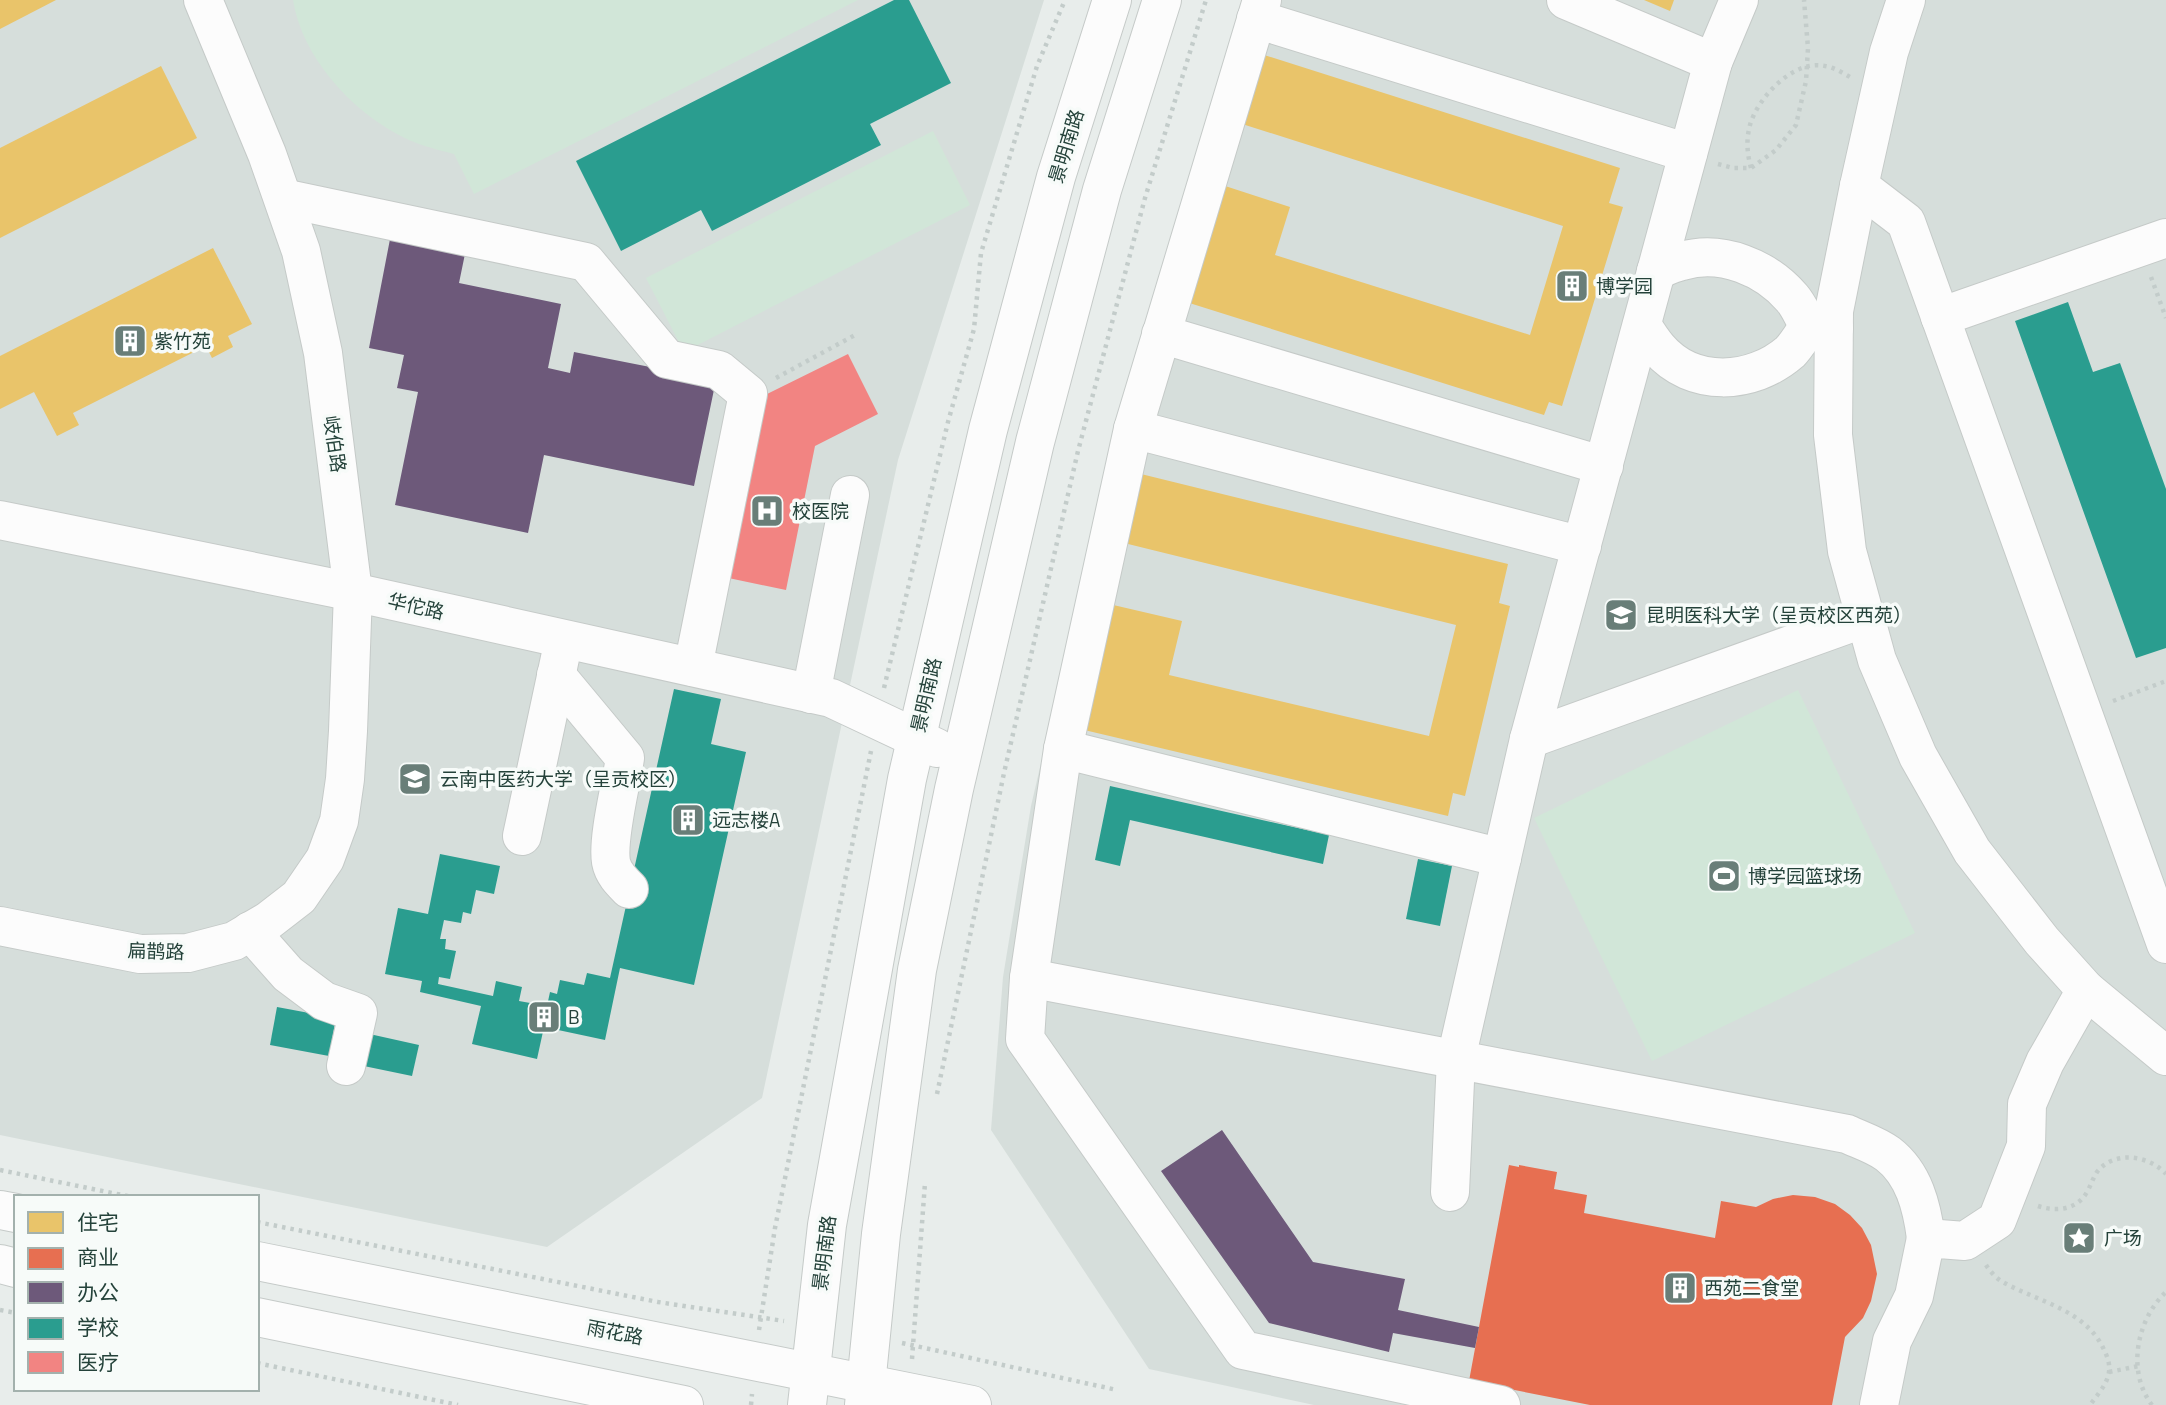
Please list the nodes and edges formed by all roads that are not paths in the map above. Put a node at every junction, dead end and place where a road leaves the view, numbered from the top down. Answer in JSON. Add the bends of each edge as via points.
{"nodes":[{"id":1,"x":203,"y":0,"type":"edge"},
{"id":2,"x":1112,"y":0,"type":"edge"},
{"id":3,"x":1162,"y":0,"type":"edge"},
{"id":4,"x":1566,"y":0,"type":"edge"},
{"id":5,"x":1739,"y":0,"type":"edge"},
{"id":6,"x":1906,"y":0,"type":"edge"},
{"id":7,"x":1259,"y":10,"type":"edge"},
{"id":8,"x":1713,"y":62,"type":"junction"},
{"id":9,"x":1689,"y":153,"type":"junction"},
{"id":10,"x":1859,"y":186,"type":"junction"},
{"id":11,"x":283,"y":198,"type":"junction"},
{"id":12,"x":2153,"y":242,"type":"edge"},
{"id":13,"x":1656,"y":271,"type":"junction"},
{"id":14,"x":1940,"y":317,"type":"junction"},
{"id":15,"x":1642,"y":325,"type":"junction"},
{"id":16,"x":1821,"y":327,"type":"junction"},
{"id":17,"x":1161,"y":334,"type":"junction"},
{"id":18,"x":1133,"y":429,"type":"junction"},
{"id":19,"x":1604,"y":466,"type":"junction"},
{"id":20,"x":850,"y":495,"type":"dead end"},
{"id":21,"x":0,"y":520,"type":"edge"},
{"id":22,"x":1582,"y":546,"type":"junction"},
{"id":23,"x":353,"y":592,"type":"junction"},
{"id":24,"x":1865,"y":618,"type":"junction"},
{"id":25,"x":560,"y":657,"type":"junction"},
{"id":26,"x":693,"y":667,"type":"junction"},
{"id":27,"x":821,"y":696,"type":"junction"},
{"id":28,"x":916,"y":738,"type":"junction"},
{"id":29,"x":1529,"y":739,"type":"junction"},
{"id":30,"x":1062,"y":748,"type":"junction"},
{"id":31,"x":961,"y":760,"type":"junction"},
{"id":32,"x":522,"y":836,"type":"dead end"},
{"id":33,"x":1502,"y":858,"type":"junction"},
{"id":34,"x":629,"y":888,"type":"dead end"},
{"id":35,"x":299,"y":897,"type":"joint"},
{"id":36,"x":0,"y":926,"type":"edge"},
{"id":37,"x":250,"y":931,"type":"junction"},
{"id":38,"x":2166,"y":944,"type":"edge"},
{"id":39,"x":1029,"y":978,"type":"junction"},
{"id":40,"x":2086,"y":990,"type":"junction"},
{"id":41,"x":2166,"y":1056,"type":"edge"},
{"id":42,"x":1456,"y":1059,"type":"junction"},
{"id":43,"x":346,"y":1066,"type":"dead end"},
{"id":44,"x":1450,"y":1192,"type":"dead end"},
{"id":45,"x":1926,"y":1238,"type":"junction"},
{"id":46,"x":259,"y":1261,"type":"edge"},
{"id":47,"x":259,"y":1317,"type":"edge"},
{"id":48,"x":808,"y":1388,"type":"edge"},
{"id":49,"x":865,"y":1394,"type":"edge"},
{"id":50,"x":684,"y":1405,"type":"edge"},
{"id":51,"x":972,"y":1405,"type":"edge"},
{"id":52,"x":1501,"y":1405,"type":"edge"},
{"id":53,"x":1879,"y":1405,"type":"edge"}],
"edges":[{"from":1,"to":11,"type":"street","name":"岐伯路"},
{"from":2,"to":28,"type":"street","name":"景明南路","via":[[1056,177],[992,417]]},
{"from":3,"to":31,"type":"street","via":[[1102,190],[1038,429]]},
{"from":4,"to":8,"type":"street"},
{"from":5,"to":8,"type":"street"},
{"from":6,"to":10,"type":"street","via":[[1889,52]]},
{"from":7,"to":9,"type":"street"},
{"from":7,"to":17,"type":"street"},
{"from":8,"to":9,"type":"street"},
{"from":9,"to":13,"type":"street"},
{"from":10,"to":14,"type":"street","via":[[1906,222]]},
{"from":10,"to":16,"type":"street","via":[[1834,312]]},
{"from":11,"to":23,"type":"street","name":"岐伯路","via":[[301,251],[323,353]]},
{"from":11,"to":26,"type":"street","via":[[586,262],[667,359],[719,370],[748,394]]},
{"from":12,"to":14,"type":"street"},
{"from":13,"to":15,"type":"street"},
{"from":13,"to":16,"type":"street","via":[[1685,260],[1715,257],[1744,264],[1771,278]]},
{"from":14,"to":38,"type":"street"},
{"from":15,"to":16,"type":"street","via":[[1659,349],[1683,367],[1711,377],[1740,377],[1768,368]]},
{"from":15,"to":19,"type":"street"},
{"from":16,"to":24,"type":"street","via":[[1847,551]]},
{"from":17,"to":18,"type":"street"},
{"from":17,"to":19,"type":"street"},
{"from":18,"to":22,"type":"street"},
{"from":18,"to":30,"type":"street"},
{"from":19,"to":22,"type":"street"},
{"from":20,"to":27,"type":"street"},
{"from":21,"to":23,"type":"street","name":"华佗路"},
{"from":22,"to":29,"type":"street"},
{"from":23,"to":25,"type":"street","name":"华佗路"},
{"from":23,"to":35,"type":"street","name":"岐伯路","via":[[348,743],[339,821],[325,859]]},
{"from":24,"to":29,"type":"street"},
{"from":24,"to":40,"type":"street","via":[[1877,660],[1919,756],[1972,851]]},
{"from":25,"to":26,"type":"street","name":"华佗路"},
{"from":25,"to":32,"type":"street"},
{"from":25,"to":34,"type":"street","via":[[625,758],[611,864]]},
{"from":26,"to":27,"type":"street","name":"华佗路"},
{"from":27,"to":28,"type":"street","name":"华佗路"},
{"from":28,"to":31,"type":"street","name":"华佗路"},
{"from":28,"to":48,"type":"street","name":"景明南路","via":[[827,1225]]},
{"from":29,"to":33,"type":"street"},
{"from":30,"to":33,"type":"street"},
{"from":30,"to":39,"type":"street"},
{"from":31,"to":49,"type":"street","via":[[917,970],[881,1234]]},
{"from":33,"to":42,"type":"street"},
{"from":35,"to":37,"type":"street","name":"扁鹊路"},
{"from":36,"to":37,"type":"street","name":"扁鹊路","via":[[140,954],[188,953],[234,941]]},
{"from":37,"to":43,"type":"street","via":[[288,974],[324,1001],[358,1013]]},
{"from":39,"to":42,"type":"street"},
{"from":39,"to":52,"type":"street","via":[[1025,1039],[1243,1350]]},
{"from":40,"to":41,"type":"street"},
{"from":40,"to":45,"type":"street","via":[[2027,1104],[2026,1146],[1997,1220],[1965,1241]]},
{"from":42,"to":44,"type":"street"},
{"from":42,"to":45,"type":"street","via":[[1847,1134],[1887,1154],[1903,1170],[1916,1191]]},
{"from":45,"to":53,"type":"street","via":[[1914,1296],[1892,1341]]},
{"from":46,"to":48,"type":"street","name":"雨花路"},
{"from":47,"to":50,"type":"street"},
{"from":48,"to":49,"type":"street","name":"雨花路"},
{"from":49,"to":51,"type":"street","name":"雨花路","via":[[910,1391]]}]}
